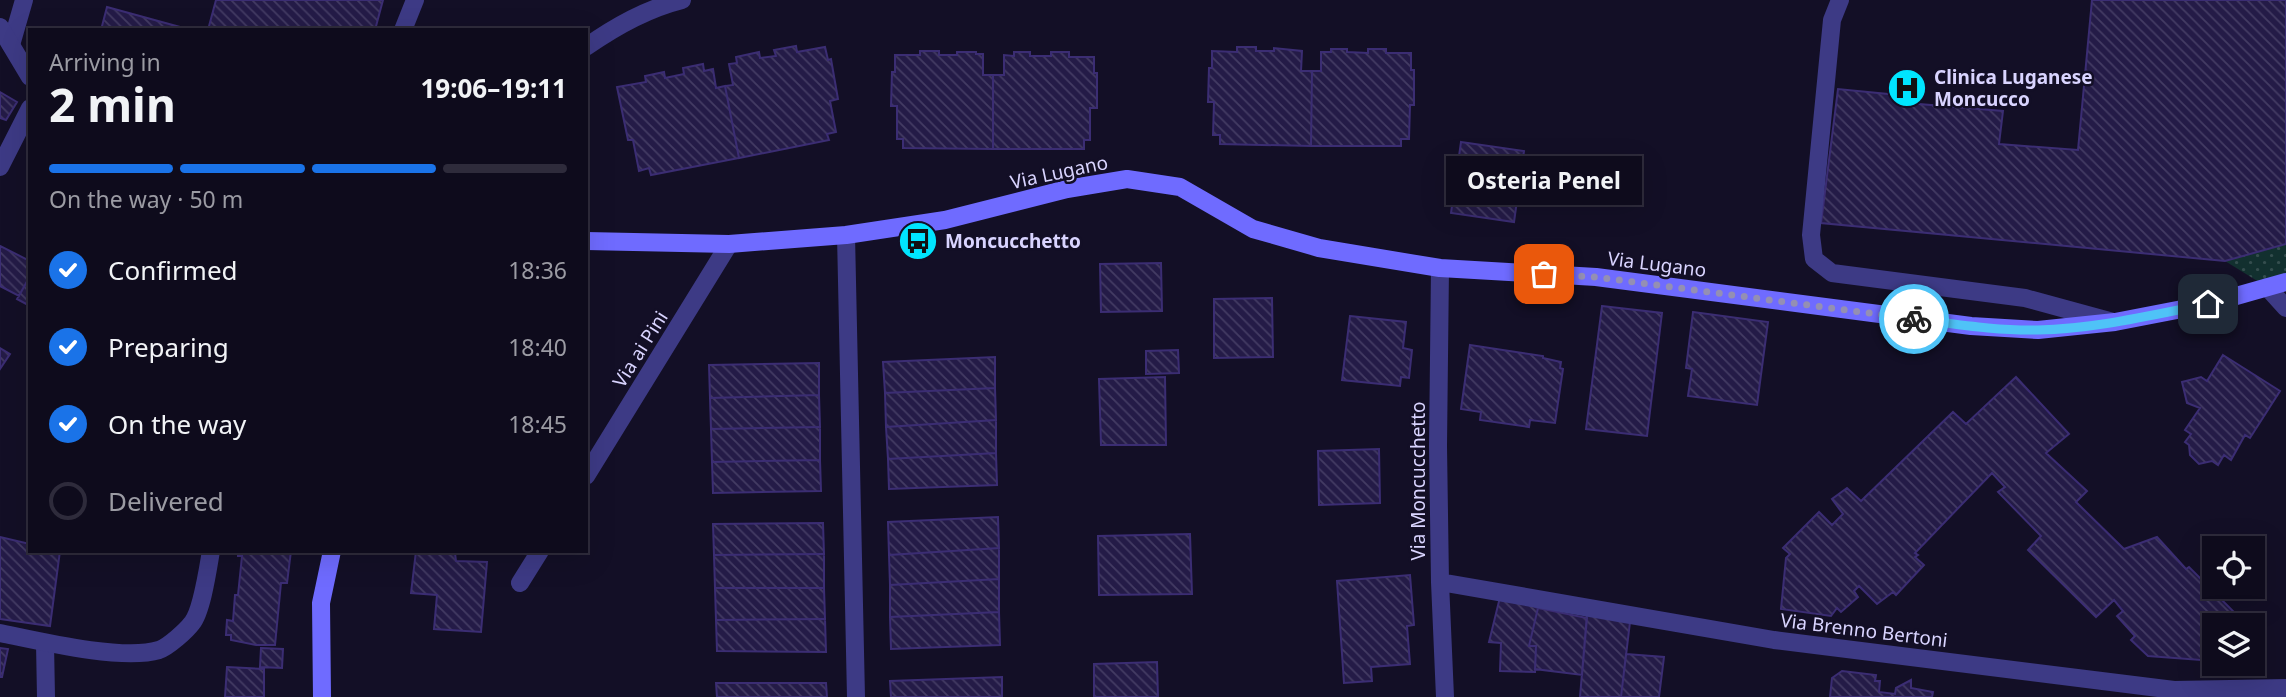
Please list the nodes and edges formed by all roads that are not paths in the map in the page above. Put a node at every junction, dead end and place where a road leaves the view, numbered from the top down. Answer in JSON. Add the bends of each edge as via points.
{"nodes":[{"id":1,"x":24,"y":0,"type":"edge"},
{"id":2,"x":415,"y":0,"type":"edge"},
{"id":3,"x":682,"y":0,"type":"edge"},
{"id":4,"x":1840,"y":0,"type":"edge"},
{"id":5,"x":0,"y":27,"type":"edge"},
{"id":6,"x":404,"y":28,"type":"edge"},
{"id":7,"x":11,"y":46,"type":"junction"},
{"id":8,"x":588,"y":46,"type":"edge"},
{"id":9,"x":28,"y":74,"type":"edge"},
{"id":10,"x":28,"y":112,"type":"edge"},
{"id":11,"x":0,"y":167,"type":"edge"},
{"id":12,"x":846,"y":235,"type":"junction"},
{"id":13,"x":588,"y":241,"type":"edge"},
{"id":14,"x":729,"y":244,"type":"junction"},
{"id":15,"x":1440,"y":268,"type":"junction"},
{"id":16,"x":2286,"y":282,"type":"edge"},
{"id":17,"x":2267,"y":287,"type":"junction"},
{"id":18,"x":2286,"y":308,"type":"edge"},
{"id":19,"x":2115,"y":322,"type":"junction"},
{"id":20,"x":588,"y":473,"type":"edge"},
{"id":21,"x":211,"y":553,"type":"edge"},
{"id":22,"x":332,"y":553,"type":"edge"},
{"id":23,"x":539,"y":553,"type":"edge"},
{"id":24,"x":1440,"y":582,"type":"junction"},
{"id":25,"x":520,"y":583,"type":"dead end"},
{"id":26,"x":0,"y":633,"type":"edge"},
{"id":27,"x":45,"y":643,"type":"junction"},
{"id":28,"x":2286,"y":688,"type":"edge"},
{"id":29,"x":1442,"y":696,"type":"edge"},
{"id":30,"x":46,"y":697,"type":"edge"},
{"id":31,"x":322,"y":697,"type":"edge"},
{"id":32,"x":856,"y":697,"type":"edge"}],
"edges":[{"from":1,"to":7,"type":"street"},
{"from":2,"to":6,"type":"street"},
{"from":3,"to":8,"type":"street","via":[[616,25]]},
{"from":4,"to":19,"type":"street","via":[[1832,20],[1811,236],[1814,259],[1832,273],[2025,298]]},
{"from":5,"to":7,"type":"street"},
{"from":7,"to":9,"type":"street"},
{"from":10,"to":11,"type":"street"},
{"from":12,"to":14,"type":"street","name":"Via Lugano"},
{"from":12,"to":15,"type":"street","name":"Via Lugano","via":[[945,220],[1127,179],[1180,187],[1253,229],[1293,241]]},
{"from":12,"to":32,"type":"street"},
{"from":13,"to":14,"type":"street","name":"Via Lugano"},
{"from":14,"to":20,"type":"street","name":"Via ai Pini"},
{"from":15,"to":19,"type":"street","name":"Via Lugano","via":[[1596,277],[1971,326],[2038,330]]},
{"from":15,"to":24,"type":"street","name":"Via Moncucchetto"},
{"from":16,"to":17,"type":"street","name":"Via Lugano"},
{"from":17,"to":18,"type":"street"},
{"from":17,"to":19,"type":"street","name":"Via Lugano"},
{"from":21,"to":27,"type":"street","via":[[193,622],[161,650],[130,654]]},
{"from":22,"to":31,"type":"street","via":[[321,603]]},
{"from":23,"to":25,"type":"street"},
{"from":24,"to":28,"type":"street","name":"Via Brenno Bertoni","via":[[1774,640],[2174,690]]},
{"from":24,"to":29,"type":"street","name":"Via Moncucchetto"},
{"from":26,"to":27,"type":"street"},
{"from":27,"to":30,"type":"street"}]}
